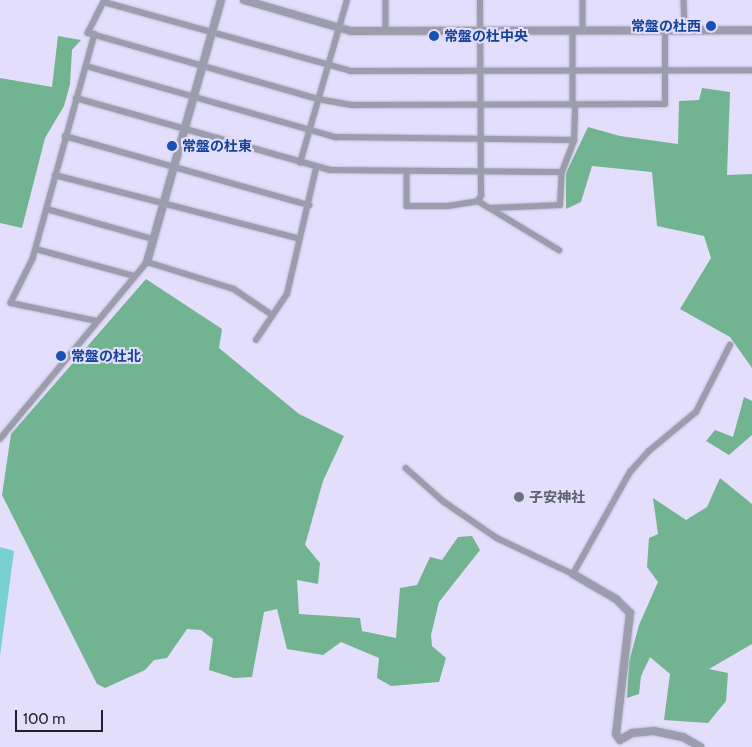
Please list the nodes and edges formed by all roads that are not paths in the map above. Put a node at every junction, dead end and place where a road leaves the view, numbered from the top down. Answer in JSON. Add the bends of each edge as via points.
{"nodes":[{"id":1,"x":221,"y":0,"type":"edge"},
{"id":2,"x":244,"y":0,"type":"edge"},
{"id":3,"x":347,"y":0,"type":"edge"},
{"id":4,"x":386,"y":0,"type":"edge"},
{"id":5,"x":480,"y":0,"type":"edge"},
{"id":6,"x":583,"y":0,"type":"edge"},
{"id":7,"x":684,"y":0,"type":"edge"},
{"id":8,"x":104,"y":1,"type":"edge"},
{"id":9,"x":338,"y":28,"type":"junction"},
{"id":10,"x":573,"y":30,"type":"junction"},
{"id":11,"x":583,"y":30,"type":"junction"},
{"id":12,"x":665,"y":30,"type":"junction"},
{"id":13,"x":685,"y":30,"type":"junction"},
{"id":14,"x":752,"y":30,"type":"edge"},
{"id":15,"x":212,"y":31,"type":"junction"},
{"id":16,"x":386,"y":31,"type":"junction"},
{"id":17,"x":481,"y":31,"type":"junction"},
{"id":18,"x":95,"y":34,"type":"junction"},
{"id":19,"x":86,"y":66,"type":"junction"},
{"id":20,"x":202,"y":66,"type":"junction"},
{"id":21,"x":328,"y":66,"type":"junction"},
{"id":22,"x":574,"y":70,"type":"junction"},
{"id":23,"x":665,"y":70,"type":"junction"},
{"id":24,"x":752,"y":70,"type":"edge"},
{"id":25,"x":481,"y":71,"type":"junction"},
{"id":26,"x":193,"y":97,"type":"junction"},
{"id":27,"x":76,"y":98,"type":"junction"},
{"id":28,"x":318,"y":99,"type":"junction"},
{"id":29,"x":481,"y":105,"type":"junction"},
{"id":30,"x":574,"y":105,"type":"junction"},
{"id":31,"x":184,"y":130,"type":"junction"},
{"id":32,"x":309,"y":131,"type":"junction"},
{"id":33,"x":65,"y":136,"type":"junction"},
{"id":34,"x":481,"y":138,"type":"junction"},
{"id":35,"x":574,"y":140,"type":"junction"},
{"id":36,"x":300,"y":163,"type":"junction"},
{"id":37,"x":174,"y":165,"type":"junction"},
{"id":38,"x":316,"y":168,"type":"junction"},
{"id":39,"x":407,"y":172,"type":"junction"},
{"id":40,"x":481,"y":172,"type":"junction"},
{"id":41,"x":562,"y":172,"type":"junction"},
{"id":42,"x":55,"y":175,"type":"junction"},
{"id":43,"x":478,"y":201,"type":"junction"},
{"id":44,"x":162,"y":204,"type":"junction"},
{"id":45,"x":309,"y":205,"type":"junction"},
{"id":46,"x":491,"y":208,"type":"junction"},
{"id":47,"x":47,"y":209,"type":"junction"},
{"id":48,"x":153,"y":239,"type":"junction"},
{"id":49,"x":300,"y":239,"type":"junction"},
{"id":50,"x":36,"y":249,"type":"junction"},
{"id":51,"x":559,"y":250,"type":"dead end"},
{"id":52,"x":147,"y":262,"type":"junction"},
{"id":53,"x":134,"y":276,"type":"junction"},
{"id":54,"x":271,"y":314,"type":"junction"},
{"id":55,"x":97,"y":321,"type":"junction"},
{"id":56,"x":256,"y":340,"type":"dead end"},
{"id":57,"x":730,"y":345,"type":"dead end"},
{"id":58,"x":0,"y":439,"type":"edge"},
{"id":59,"x":406,"y":468,"type":"dead end"},
{"id":60,"x":573,"y":574,"type":"junction"},
{"id":61,"x":619,"y":744,"type":"edge"},
{"id":62,"x":700,"y":747,"type":"edge"}],
"edges":[{"from":1,"to":15,"type":"street"},
{"from":2,"to":9,"type":"street"},
{"from":3,"to":9,"type":"street"},
{"from":4,"to":16,"type":"street"},
{"from":5,"to":17,"type":"street"},
{"from":6,"to":11,"type":"street"},
{"from":7,"to":13,"type":"street"},
{"from":8,"to":15,"type":"street"},
{"from":8,"to":18,"type":"street","via":[[88,33]]},
{"from":9,"to":16,"type":"street"},
{"from":9,"to":21,"type":"street"},
{"from":10,"to":11,"type":"street"},
{"from":10,"to":17,"type":"street"},
{"from":10,"to":22,"type":"street"},
{"from":11,"to":12,"type":"street"},
{"from":12,"to":13,"type":"street"},
{"from":12,"to":23,"type":"street"},
{"from":13,"to":14,"type":"street"},
{"from":15,"to":20,"type":"street"},
{"from":15,"to":21,"type":"street"},
{"from":16,"to":17,"type":"street"},
{"from":17,"to":25,"type":"street"},
{"from":18,"to":19,"type":"street"},
{"from":18,"to":20,"type":"street"},
{"from":19,"to":26,"type":"street"},
{"from":19,"to":27,"type":"street"},
{"from":20,"to":26,"type":"street"},
{"from":20,"to":28,"type":"street"},
{"from":21,"to":25,"type":"street","via":[[360,71]]},
{"from":21,"to":28,"type":"street"},
{"from":22,"to":23,"type":"street"},
{"from":22,"to":25,"type":"street"},
{"from":22,"to":30,"type":"street"},
{"from":23,"to":24,"type":"street"},
{"from":23,"to":30,"type":"street","via":[[665,104]]},
{"from":25,"to":29,"type":"street"},
{"from":26,"to":31,"type":"street"},
{"from":26,"to":32,"type":"street"},
{"from":27,"to":31,"type":"street"},
{"from":27,"to":33,"type":"street"},
{"from":28,"to":29,"type":"street","via":[[357,105]]},
{"from":28,"to":32,"type":"street"},
{"from":29,"to":30,"type":"street"},
{"from":29,"to":34,"type":"street"},
{"from":30,"to":35,"type":"street"},
{"from":31,"to":36,"type":"street"},
{"from":31,"to":37,"type":"street"},
{"from":32,"to":34,"type":"street","via":[[362,139]]},
{"from":32,"to":36,"type":"street"},
{"from":33,"to":37,"type":"street"},
{"from":33,"to":42,"type":"street"},
{"from":34,"to":35,"type":"street"},
{"from":34,"to":40,"type":"street"},
{"from":35,"to":41,"type":"street"},
{"from":36,"to":38,"type":"street"},
{"from":37,"to":44,"type":"street"},
{"from":37,"to":45,"type":"street"},
{"from":38,"to":39,"type":"street","via":[[341,172]]},
{"from":38,"to":45,"type":"street"},
{"from":39,"to":40,"type":"street"},
{"from":39,"to":43,"type":"street","via":[[407,206],[448,206]]},
{"from":40,"to":41,"type":"street"},
{"from":40,"to":43,"type":"street"},
{"from":41,"to":46,"type":"street","via":[[560,205]]},
{"from":42,"to":44,"type":"street"},
{"from":42,"to":47,"type":"street"},
{"from":43,"to":46,"type":"street"},
{"from":44,"to":48,"type":"street"},
{"from":44,"to":49,"type":"street"},
{"from":45,"to":49,"type":"street"},
{"from":46,"to":51,"type":"street"},
{"from":47,"to":48,"type":"street"},
{"from":47,"to":50,"type":"street"},
{"from":48,"to":52,"type":"street"},
{"from":49,"to":54,"type":"street","via":[[287,294]]},
{"from":50,"to":53,"type":"street"},
{"from":50,"to":55,"type":"street","via":[[11,303]]},
{"from":52,"to":53,"type":"street"},
{"from":52,"to":54,"type":"street","via":[[234,289]]},
{"from":53,"to":55,"type":"street"},
{"from":54,"to":56,"type":"street"},
{"from":55,"to":58,"type":"street"},
{"from":57,"to":60,"type":"street","via":[[696,412],[649,451],[630,472]]},
{"from":59,"to":60,"type":"street","via":[[443,501],[497,538]]},
{"from":60,"to":61,"type":"street","via":[[616,599],[630,613],[616,734]]},
{"from":61,"to":62,"type":"street","via":[[632,733],[654,731],[683,738]]}]}
